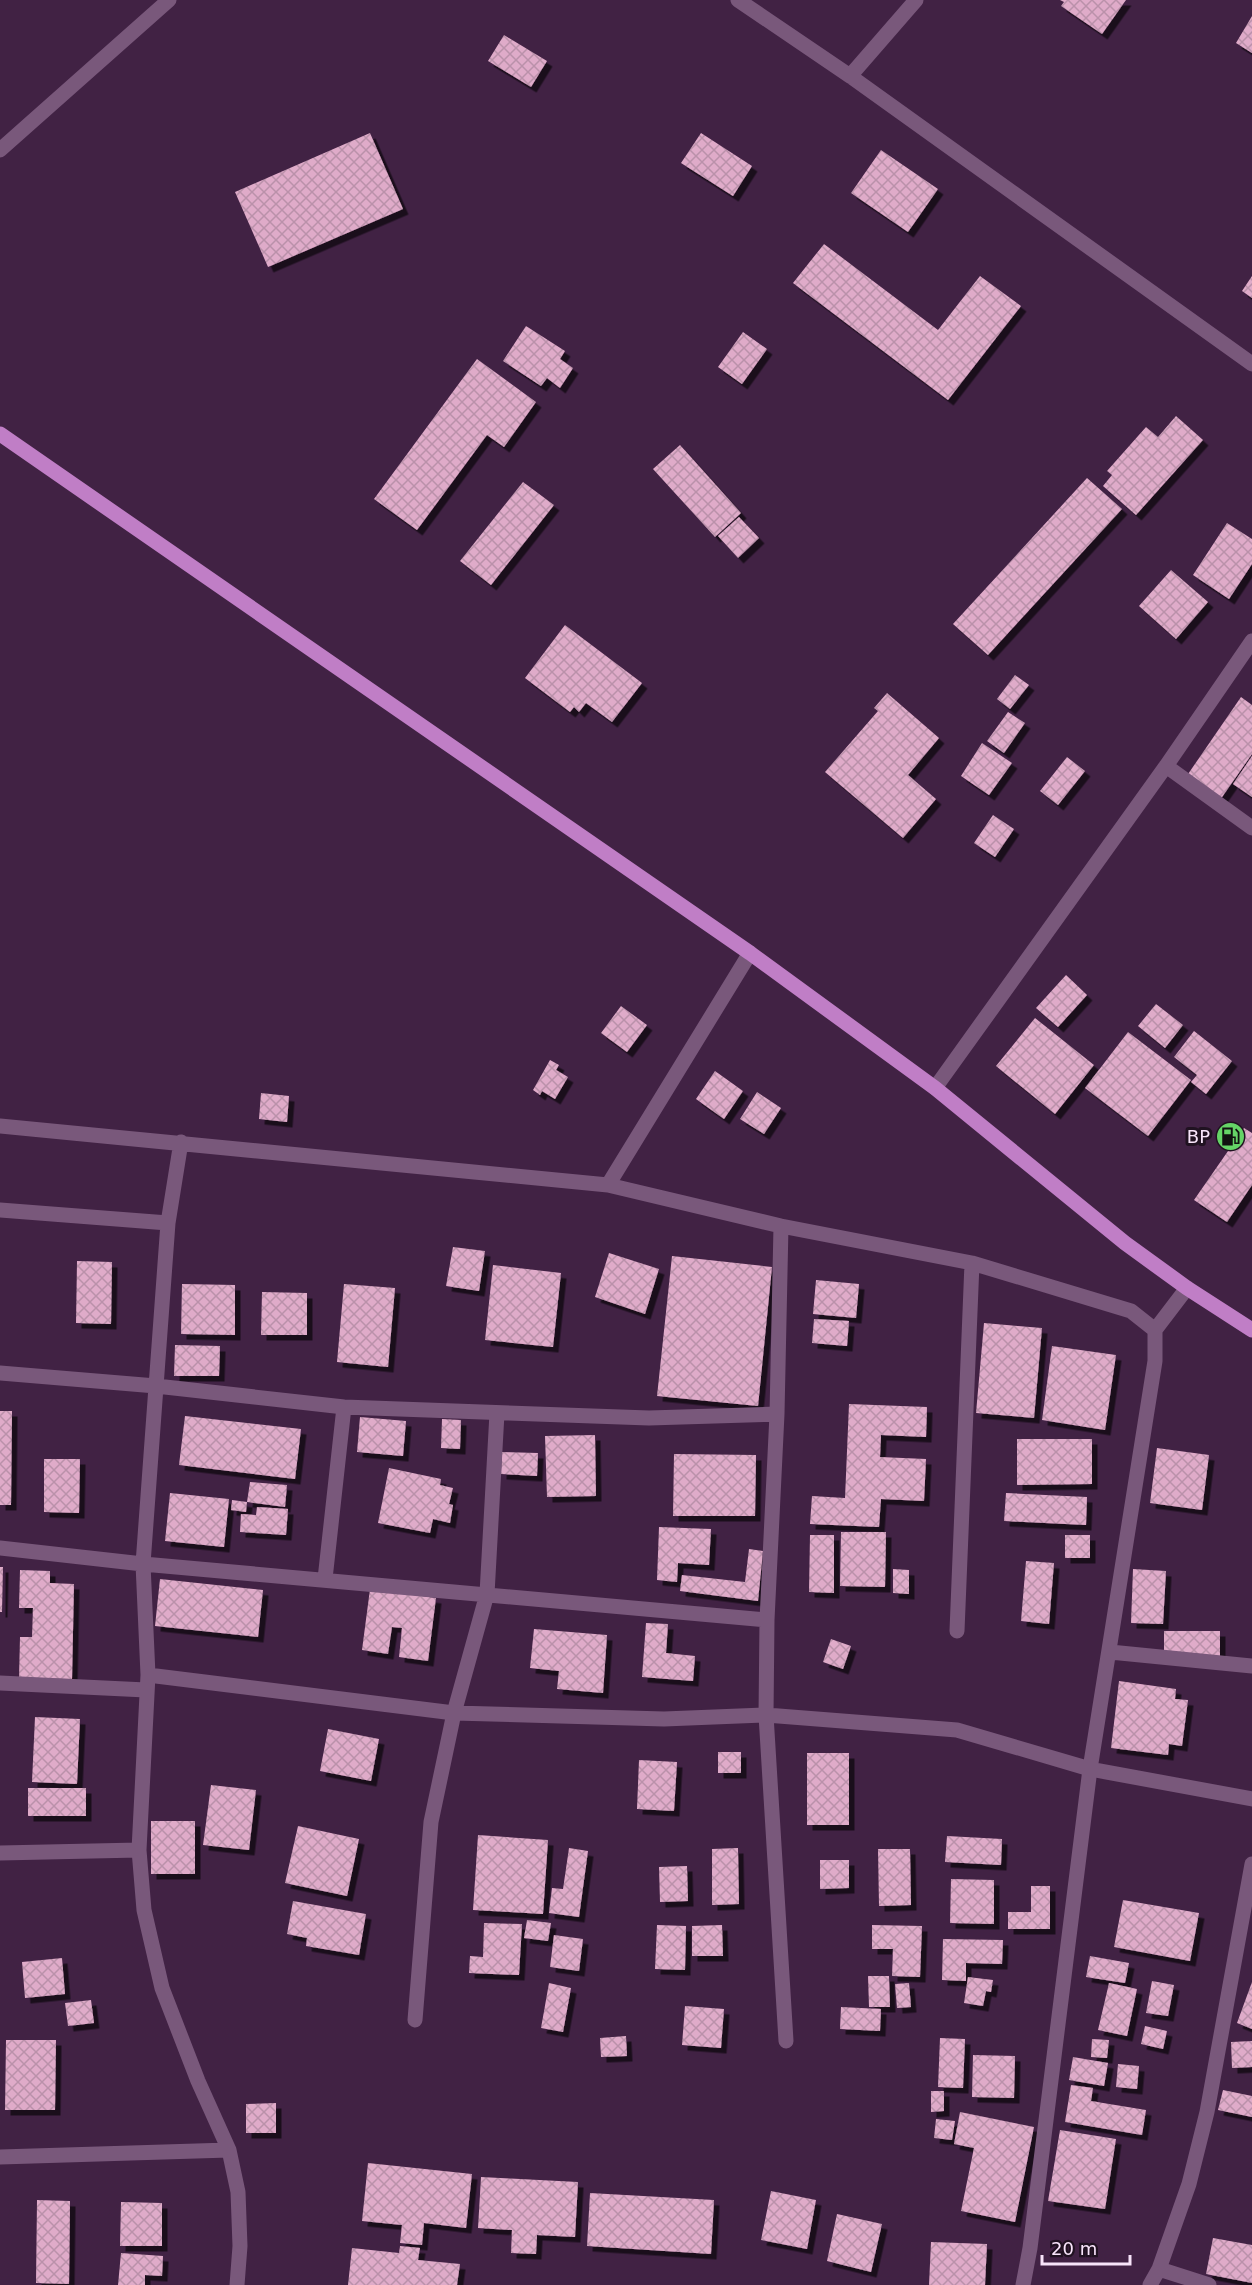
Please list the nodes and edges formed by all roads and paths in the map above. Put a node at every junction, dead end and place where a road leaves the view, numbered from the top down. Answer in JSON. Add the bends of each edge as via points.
{"nodes":[{"id":1,"x":169,"y":0,"type":"edge"},
{"id":2,"x":738,"y":0,"type":"edge"},
{"id":3,"x":916,"y":0,"type":"edge"},
{"id":4,"x":850,"y":76,"type":"junction"},
{"id":5,"x":0,"y":150,"type":"edge"},
{"id":6,"x":1252,"y":364,"type":"edge"},
{"id":7,"x":0,"y":434,"type":"edge"},
{"id":8,"x":1252,"y":641,"type":"edge"},
{"id":9,"x":1166,"y":766,"type":"junction"},
{"id":10,"x":1252,"y":828,"type":"edge"},
{"id":11,"x":750,"y":952,"type":"junction"},
{"id":12,"x":935,"y":1089,"type":"junction"},
{"id":13,"x":0,"y":1126,"type":"edge"},
{"id":14,"x":182,"y":1142,"type":"junction"},
{"id":15,"x":608,"y":1185,"type":"junction"},
{"id":16,"x":0,"y":1210,"type":"edge"},
{"id":17,"x":168,"y":1223,"type":"junction"},
{"id":18,"x":781,"y":1226,"type":"junction"},
{"id":19,"x":972,"y":1263,"type":"junction"},
{"id":20,"x":1187,"y":1288,"type":"junction"},
{"id":21,"x":1155,"y":1330,"type":"junction"},
{"id":22,"x":1252,"y":1330,"type":"edge"},
{"id":23,"x":0,"y":1373,"type":"edge"},
{"id":24,"x":156,"y":1386,"type":"junction"},
{"id":25,"x":344,"y":1407,"type":"junction"},
{"id":26,"x":497,"y":1413,"type":"junction"},
{"id":27,"x":777,"y":1414,"type":"junction"},
{"id":28,"x":0,"y":1548,"type":"edge"},
{"id":29,"x":143,"y":1564,"type":"junction"},
{"id":30,"x":325,"y":1579,"type":"junction"},
{"id":31,"x":487,"y":1594,"type":"junction"},
{"id":32,"x":766,"y":1620,"type":"junction"},
{"id":33,"x":957,"y":1631,"type":"dead end"},
{"id":34,"x":1110,"y":1652,"type":"junction"},
{"id":35,"x":1252,"y":1666,"type":"edge"},
{"id":36,"x":147,"y":1682,"type":"junction"},
{"id":37,"x":0,"y":1683,"type":"edge"},
{"id":38,"x":454,"y":1713,"type":"junction"},
{"id":39,"x":766,"y":1716,"type":"junction"},
{"id":40,"x":1090,"y":1769,"type":"junction"},
{"id":41,"x":1252,"y":1799,"type":"edge"},
{"id":42,"x":139,"y":1850,"type":"junction"},
{"id":43,"x":0,"y":1852,"type":"edge"},
{"id":44,"x":1252,"y":1864,"type":"edge"},
{"id":45,"x":415,"y":2020,"type":"dead end"},
{"id":46,"x":786,"y":2041,"type":"dead end"},
{"id":47,"x":229,"y":2150,"type":"junction"},
{"id":48,"x":0,"y":2157,"type":"edge"},
{"id":49,"x":1159,"y":2269,"type":"junction"},
{"id":50,"x":237,"y":2285,"type":"edge"},
{"id":51,"x":1023,"y":2285,"type":"edge"},
{"id":52,"x":1150,"y":2285,"type":"edge"},
{"id":53,"x":1209,"y":2285,"type":"edge"}],
"edges":[{"from":1,"to":5,"type":"street"},
{"from":2,"to":4,"type":"street"},
{"from":3,"to":4,"type":"street"},
{"from":4,"to":6,"type":"street"},
{"from":7,"to":11,"type":"main road"},
{"from":8,"to":9,"type":"street"},
{"from":9,"to":10,"type":"street"},
{"from":9,"to":12,"type":"street"},
{"from":11,"to":12,"type":"main road"},
{"from":11,"to":15,"type":"street"},
{"from":12,"to":20,"type":"main road","via":[[1125,1243]]},
{"from":13,"to":14,"type":"street"},
{"from":14,"to":15,"type":"street"},
{"from":14,"to":17,"type":"street"},
{"from":15,"to":18,"type":"street"},
{"from":16,"to":17,"type":"street"},
{"from":17,"to":24,"type":"street"},
{"from":18,"to":19,"type":"street"},
{"from":18,"to":27,"type":"street"},
{"from":19,"to":21,"type":"street","via":[[1131,1311]]},
{"from":19,"to":33,"type":"street"},
{"from":20,"to":21,"type":"street"},
{"from":20,"to":22,"type":"main road"},
{"from":21,"to":34,"type":"street","via":[[1155,1361]]},
{"from":23,"to":24,"type":"street"},
{"from":24,"to":25,"type":"street"},
{"from":24,"to":29,"type":"street"},
{"from":25,"to":26,"type":"street"},
{"from":25,"to":30,"type":"street"},
{"from":26,"to":27,"type":"street","via":[[649,1418]]},
{"from":26,"to":31,"type":"street"},
{"from":27,"to":32,"type":"street"},
{"from":28,"to":29,"type":"street"},
{"from":29,"to":30,"type":"street"},
{"from":29,"to":36,"type":"street"},
{"from":30,"to":31,"type":"street"},
{"from":31,"to":32,"type":"street"},
{"from":31,"to":38,"type":"street"},
{"from":32,"to":39,"type":"street"},
{"from":34,"to":35,"type":"street"},
{"from":34,"to":40,"type":"street"},
{"from":36,"to":37,"type":"street"},
{"from":36,"to":38,"type":"street"},
{"from":36,"to":42,"type":"street"},
{"from":38,"to":39,"type":"street","via":[[664,1719]]},
{"from":38,"to":45,"type":"street","via":[[431,1822]]},
{"from":39,"to":40,"type":"street","via":[[957,1730]]},
{"from":39,"to":46,"type":"street"},
{"from":40,"to":41,"type":"street"},
{"from":40,"to":51,"type":"street"},
{"from":42,"to":43,"type":"street"},
{"from":42,"to":47,"type":"street","via":[[144,1910],[162,1988]]},
{"from":44,"to":49,"type":"street","via":[[1207,2112],[1189,2184]]},
{"from":47,"to":48,"type":"street"},
{"from":47,"to":50,"type":"street","via":[[238,2192]]},
{"from":49,"to":52,"type":"street"},
{"from":49,"to":53,"type":"street"}]}
